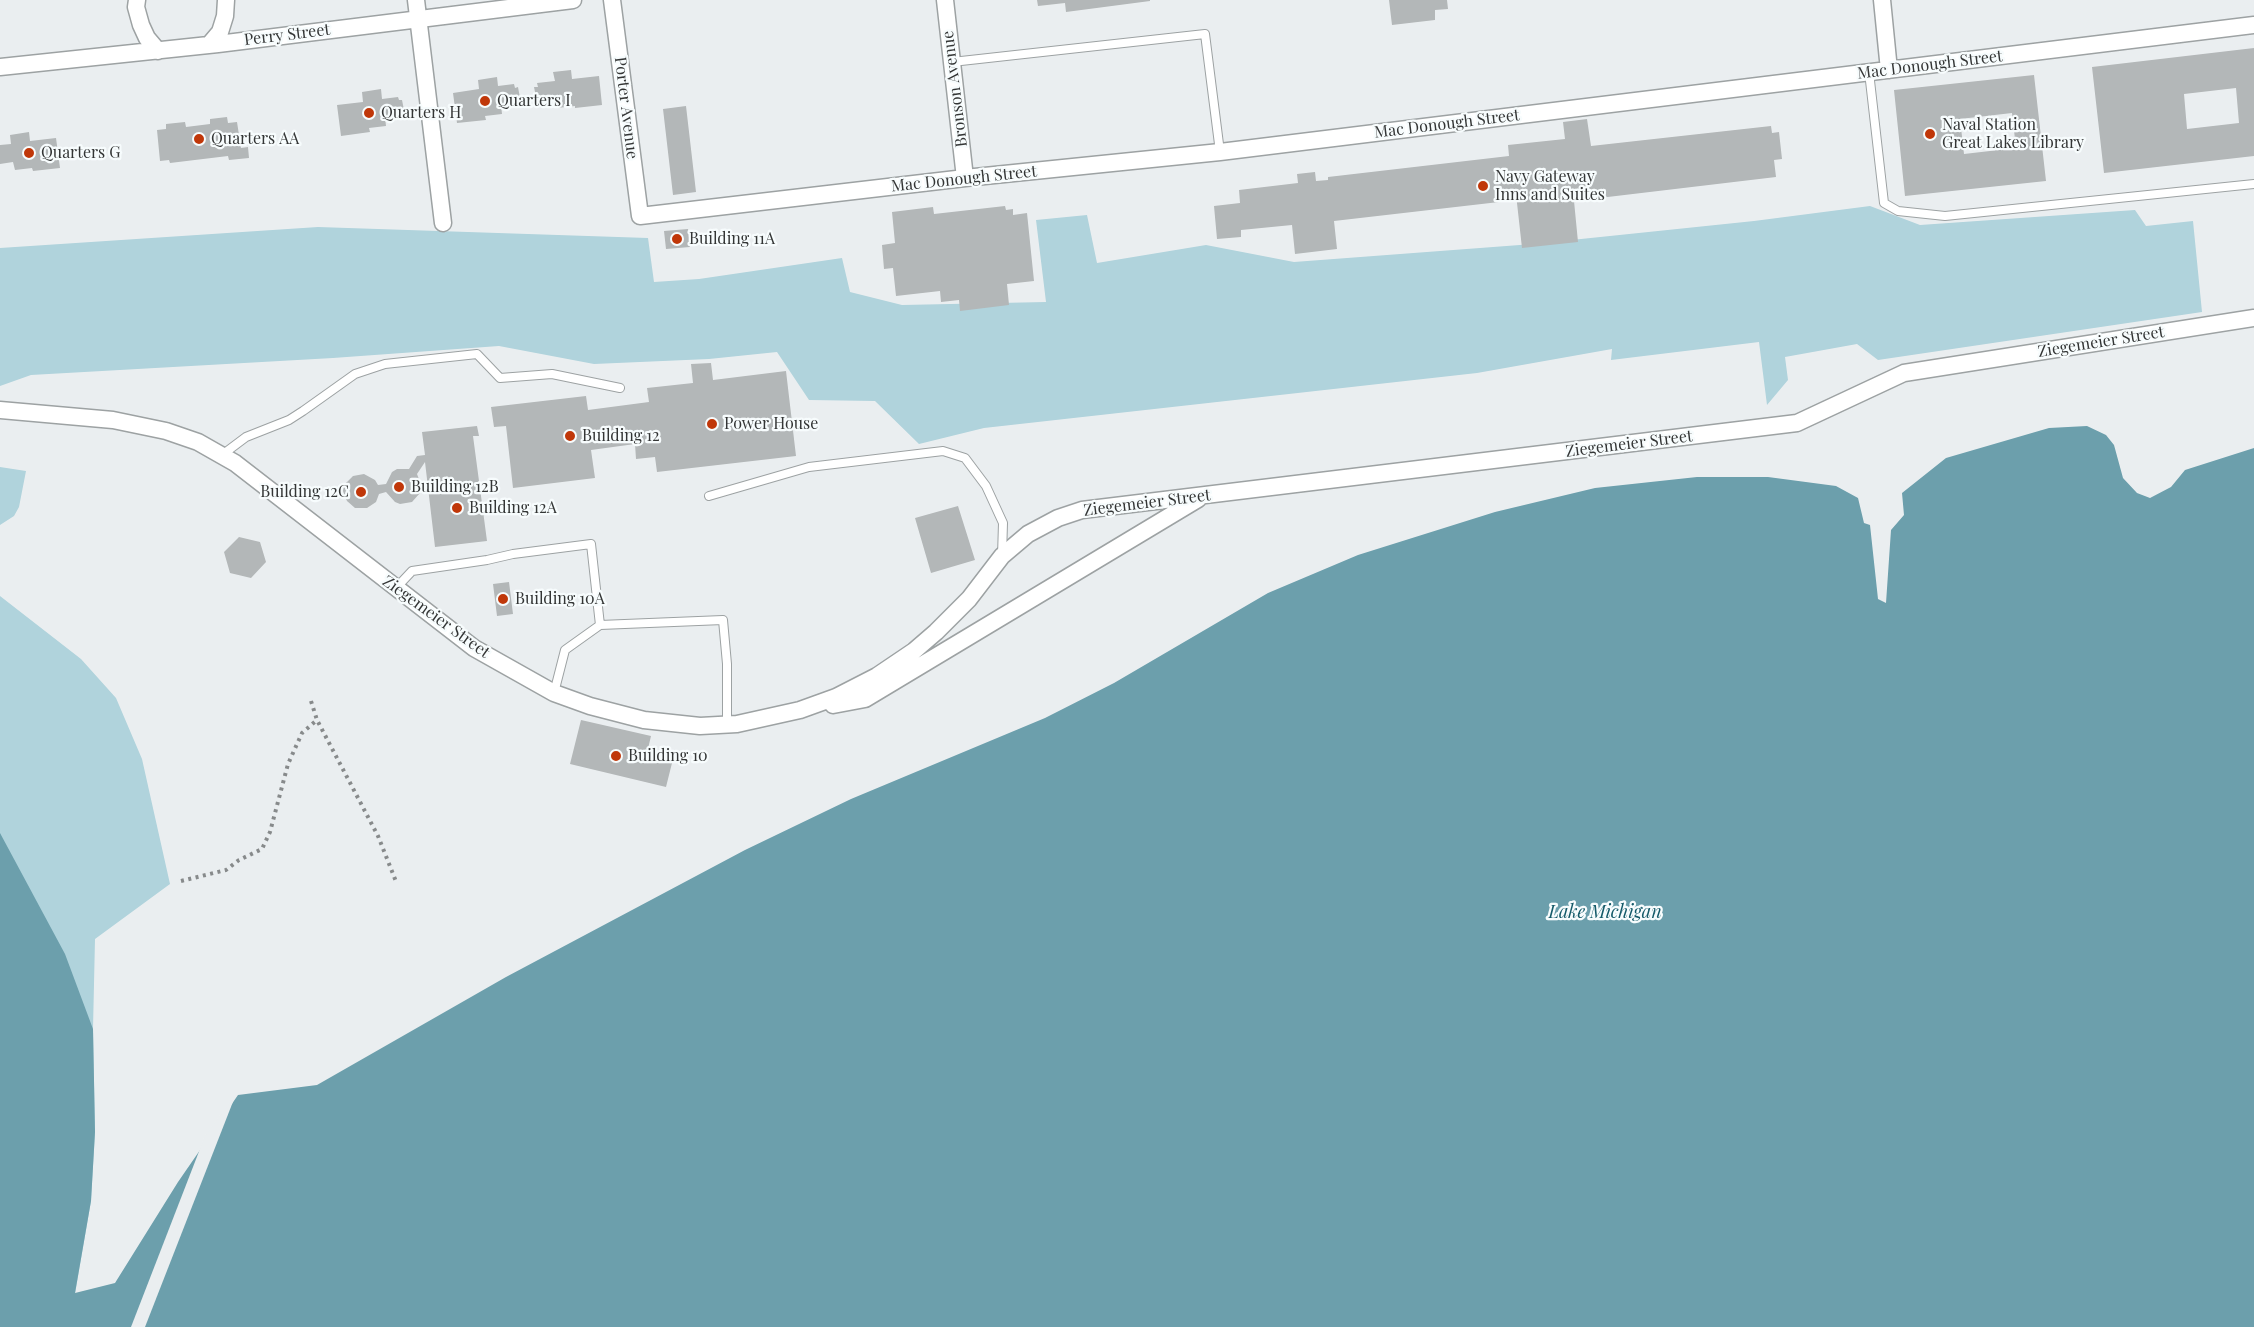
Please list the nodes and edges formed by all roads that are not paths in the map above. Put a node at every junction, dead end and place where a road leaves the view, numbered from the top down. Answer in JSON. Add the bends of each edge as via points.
{"nodes":[{"id":1,"x":137,"y":0,"type":"edge"},
{"id":2,"x":226,"y":0,"type":"edge"},
{"id":3,"x":416,"y":0,"type":"edge"},
{"id":4,"x":573,"y":0,"type":"edge"},
{"id":5,"x":612,"y":0,"type":"edge"},
{"id":6,"x":945,"y":0,"type":"edge"},
{"id":7,"x":1882,"y":0,"type":"edge"},
{"id":8,"x":418,"y":18,"type":"junction"},
{"id":9,"x":2254,"y":25,"type":"edge"},
{"id":10,"x":209,"y":45,"type":"junction"},
{"id":11,"x":158,"y":51,"type":"junction"},
{"id":12,"x":952,"y":62,"type":"junction"},
{"id":13,"x":0,"y":67,"type":"edge"},
{"id":14,"x":1889,"y":70,"type":"junction"},
{"id":15,"x":1869,"y":72,"type":"junction"},
{"id":16,"x":1220,"y":152,"type":"junction"},
{"id":17,"x":966,"y":178,"type":"junction"},
{"id":18,"x":2254,"y":184,"type":"edge"},
{"id":19,"x":640,"y":216,"type":"joint"},
{"id":20,"x":442,"y":223,"type":"dead end"},
{"id":21,"x":2254,"y":318,"type":"edge"},
{"id":22,"x":620,"y":388,"type":"dead end"},
{"id":23,"x":0,"y":410,"type":"edge"},
{"id":24,"x":221,"y":455,"type":"junction"},
{"id":25,"x":1204,"y":495,"type":"junction"},
{"id":26,"x":709,"y":496,"type":"dead end"},
{"id":27,"x":1002,"y":556,"type":"junction"},
{"id":28,"x":396,"y":588,"type":"junction"},
{"id":29,"x":600,"y":625,"type":"junction"},
{"id":30,"x":554,"y":693,"type":"junction"},
{"id":31,"x":800,"y":710,"type":"junction"},
{"id":32,"x":727,"y":724,"type":"junction"}],
"edges":[{"from":1,"to":11,"type":"street","via":[[141,25]]},
{"from":2,"to":10,"type":"street","via":[[220,32]]},
{"from":3,"to":8,"type":"street"},
{"from":4,"to":8,"type":"street","name":"Perry Street"},
{"from":5,"to":19,"type":"street","name":"Porter Avenue"},
{"from":6,"to":12,"type":"street","name":"Bronson Avenue"},
{"from":7,"to":14,"type":"street"},
{"from":8,"to":10,"type":"street","name":"Perry Street"},
{"from":8,"to":20,"type":"street"},
{"from":9,"to":14,"type":"street","name":"Mac Donough Street"},
{"from":10,"to":11,"type":"street","name":"Perry Street"},
{"from":11,"to":13,"type":"street","name":"Perry Street"},
{"from":12,"to":16,"type":"lane","via":[[1205,34]]},
{"from":12,"to":17,"type":"street","name":"Bronson Avenue"},
{"from":14,"to":15,"type":"street","name":"Mac Donough Street"},
{"from":15,"to":16,"type":"street","name":"Mac Donough Street"},
{"from":15,"to":18,"type":"lane","via":[[1884,202],[1898,211],[1945,216]]},
{"from":16,"to":17,"type":"street","name":"Mac Donough Street"},
{"from":17,"to":19,"type":"street","name":"Mac Donough Street"},
{"from":21,"to":25,"type":"street","name":"Ziegemeier Street","via":[[1904,373],[1797,423]]},
{"from":22,"to":24,"type":"lane","via":[[552,374],[500,378],[477,354],[385,364],[355,374],[289,420],[246,437]]},
{"from":23,"to":24,"type":"street","name":"Ziegemeier Street","via":[[166,431]]},
{"from":24,"to":28,"type":"street","name":"Ziegemeier Street"},
{"from":25,"to":27,"type":"street","name":"Ziegemeier Street","via":[[1082,510],[1028,534]]},
{"from":25,"to":31,"type":"street","via":[[866,699]]},
{"from":26,"to":27,"type":"lane","via":[[809,466],[943,451],[965,458],[986,486],[1003,523]]},
{"from":27,"to":31,"type":"street","name":"Ziegemeier Street","via":[[969,599],[914,651],[877,676]]},
{"from":28,"to":29,"type":"lane","via":[[412,571],[591,544]]},
{"from":28,"to":30,"type":"street","name":"Ziegemeier Street","via":[[474,648]]},
{"from":29,"to":30,"type":"lane","via":[[565,650]]},
{"from":29,"to":32,"type":"lane","via":[[723,620]]},
{"from":30,"to":32,"type":"street","name":"Ziegemeier Street","via":[[644,720],[700,726]]},
{"from":31,"to":32,"type":"street","name":"Ziegemeier Street"}]}
